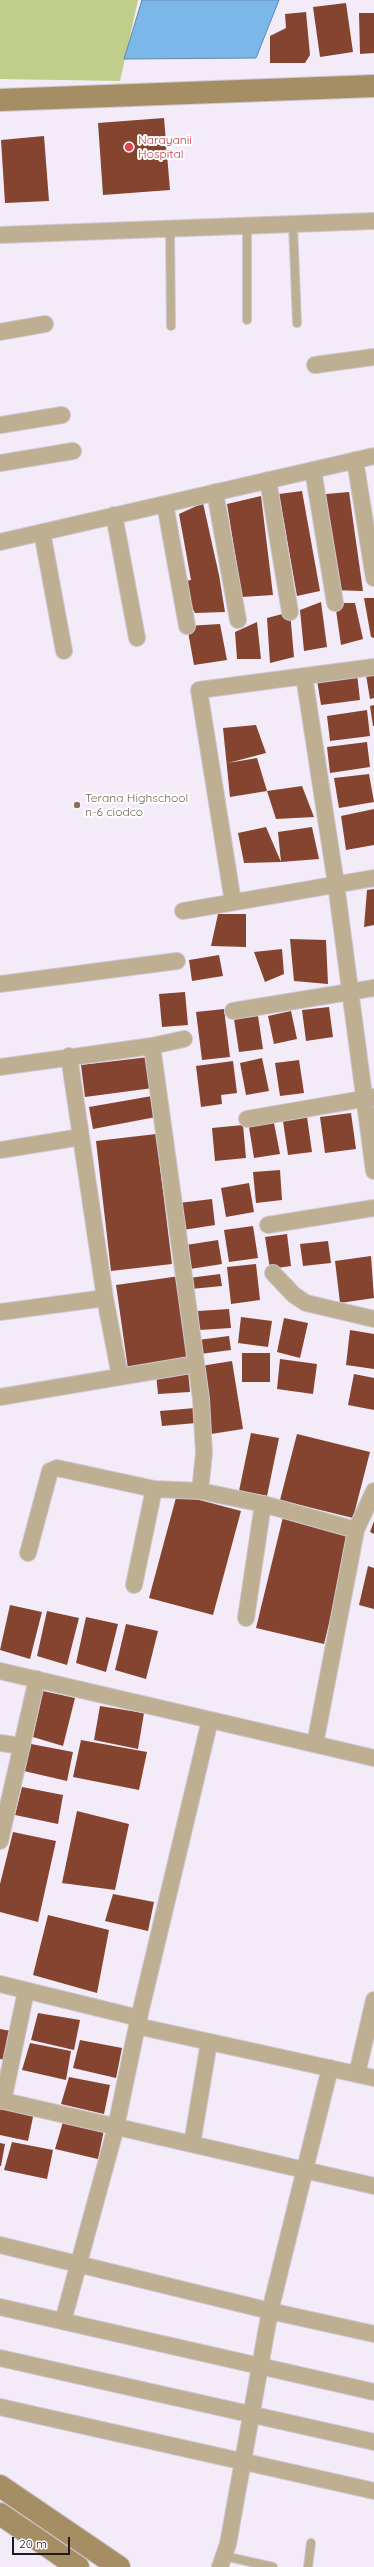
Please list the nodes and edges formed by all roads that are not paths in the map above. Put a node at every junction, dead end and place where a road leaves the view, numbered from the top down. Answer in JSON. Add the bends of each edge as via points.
{"nodes":[{"id":1,"x":374,"y":86,"type":"edge"},
{"id":2,"x":0,"y":100,"type":"edge"},
{"id":3,"x":374,"y":221,"type":"edge"},
{"id":4,"x":293,"y":224,"type":"junction"},
{"id":5,"x":247,"y":226,"type":"junction"},
{"id":6,"x":170,"y":228,"type":"junction"},
{"id":7,"x":0,"y":235,"type":"edge"},
{"id":8,"x":247,"y":320,"type":"dead end"},
{"id":9,"x":297,"y":323,"type":"dead end"},
{"id":10,"x":45,"y":324,"type":"dead end"},
{"id":11,"x":171,"y":326,"type":"dead end"},
{"id":12,"x":0,"y":332,"type":"edge"},
{"id":13,"x":374,"y":357,"type":"edge"},
{"id":14,"x":315,"y":365,"type":"dead end"},
{"id":15,"x":62,"y":415,"type":"dead end"},
{"id":16,"x":0,"y":425,"type":"edge"},
{"id":17,"x":73,"y":451,"type":"dead end"},
{"id":18,"x":374,"y":456,"type":"edge"},
{"id":19,"x":355,"y":460,"type":"junction"},
{"id":20,"x":0,"y":463,"type":"edge"},
{"id":21,"x":313,"y":470,"type":"junction"},
{"id":22,"x":268,"y":480,"type":"junction"},
{"id":23,"x":216,"y":492,"type":"junction"},
{"id":24,"x":165,"y":504,"type":"junction"},
{"id":25,"x":114,"y":515,"type":"junction"},
{"id":26,"x":42,"y":532,"type":"junction"},
{"id":27,"x":0,"y":542,"type":"edge"},
{"id":28,"x":374,"y":578,"type":"edge"},
{"id":29,"x":335,"y":603,"type":"dead end"},
{"id":30,"x":290,"y":612,"type":"dead end"},
{"id":31,"x":238,"y":620,"type":"dead end"},
{"id":32,"x":187,"y":626,"type":"dead end"},
{"id":33,"x":137,"y":638,"type":"dead end"},
{"id":34,"x":64,"y":651,"type":"dead end"},
{"id":35,"x":374,"y":667,"type":"edge"},
{"id":36,"x":304,"y":676,"type":"junction"},
{"id":37,"x":374,"y":878,"type":"edge"},
{"id":38,"x":336,"y":884,"type":"junction"},
{"id":39,"x":233,"y":902,"type":"junction"},
{"id":40,"x":183,"y":911,"type":"dead end"},
{"id":41,"x":177,"y":961,"type":"dead end"},
{"id":42,"x":0,"y":984,"type":"edge"},
{"id":43,"x":374,"y":988,"type":"edge"},
{"id":44,"x":350,"y":992,"type":"junction"},
{"id":45,"x":233,"y":1011,"type":"dead end"},
{"id":46,"x":184,"y":1039,"type":"dead end"},
{"id":47,"x":152,"y":1046,"type":"junction"},
{"id":48,"x":69,"y":1056,"type":"junction"},
{"id":49,"x":0,"y":1067,"type":"edge"},
{"id":50,"x":369,"y":1097,"type":"edge"},
{"id":51,"x":247,"y":1119,"type":"dead end"},
{"id":52,"x":81,"y":1137,"type":"junction"},
{"id":53,"x":0,"y":1150,"type":"edge"},
{"id":54,"x":374,"y":1171,"type":"edge"},
{"id":55,"x":374,"y":1208,"type":"edge"},
{"id":56,"x":268,"y":1225,"type":"dead end"},
{"id":57,"x":273,"y":1273,"type":"dead end"},
{"id":58,"x":104,"y":1298,"type":"junction"},
{"id":59,"x":0,"y":1312,"type":"edge"},
{"id":60,"x":374,"y":1319,"type":"edge"},
{"id":61,"x":196,"y":1364,"type":"junction"},
{"id":62,"x":120,"y":1376,"type":"junction"},
{"id":63,"x":0,"y":1397,"type":"edge"},
{"id":64,"x":154,"y":1489,"type":"junction"},
{"id":65,"x":200,"y":1491,"type":"junction"},
{"id":66,"x":374,"y":1491,"type":"edge"},
{"id":67,"x":263,"y":1504,"type":"junction"},
{"id":68,"x":356,"y":1530,"type":"junction"},
{"id":69,"x":28,"y":1553,"type":"dead end"},
{"id":70,"x":134,"y":1585,"type":"dead end"},
{"id":71,"x":246,"y":1618,"type":"dead end"},
{"id":72,"x":0,"y":1671,"type":"edge"},
{"id":73,"x":37,"y":1680,"type":"junction"},
{"id":74,"x":210,"y":1720,"type":"junction"},
{"id":75,"x":0,"y":1743,"type":"edge"},
{"id":76,"x":314,"y":1744,"type":"junction"},
{"id":77,"x":22,"y":1746,"type":"junction"},
{"id":78,"x":374,"y":1758,"type":"edge"},
{"id":79,"x":0,"y":1841,"type":"edge"},
{"id":80,"x":0,"y":1984,"type":"edge"},
{"id":81,"x":26,"y":1990,"type":"junction"},
{"id":82,"x":374,"y":2000,"type":"edge"},
{"id":83,"x":138,"y":2022,"type":"junction"},
{"id":84,"x":209,"y":2042,"type":"junction"},
{"id":85,"x":330,"y":2068,"type":"junction"},
{"id":86,"x":357,"y":2074,"type":"junction"},
{"id":87,"x":374,"y":2078,"type":"edge"},
{"id":88,"x":2,"y":2100,"type":"edge"},
{"id":89,"x":116,"y":2127,"type":"junction"},
{"id":90,"x":192,"y":2144,"type":"junction"},
{"id":91,"x":303,"y":2170,"type":"junction"},
{"id":92,"x":374,"y":2186,"type":"edge"},
{"id":93,"x":0,"y":2245,"type":"edge"},
{"id":94,"x":78,"y":2264,"type":"junction"},
{"id":95,"x":0,"y":2307,"type":"edge"},
{"id":96,"x":270,"y":2311,"type":"junction"},
{"id":97,"x":63,"y":2321,"type":"junction"},
{"id":98,"x":374,"y":2334,"type":"edge"},
{"id":99,"x":0,"y":2358,"type":"edge"},
{"id":100,"x":260,"y":2366,"type":"junction"},
{"id":101,"x":374,"y":2392,"type":"edge"},
{"id":102,"x":0,"y":2407,"type":"edge"},
{"id":103,"x":252,"y":2413,"type":"junction"},
{"id":104,"x":374,"y":2442,"type":"edge"},
{"id":105,"x":242,"y":2464,"type":"junction"},
{"id":106,"x":0,"y":2486,"type":"edge"},
{"id":107,"x":374,"y":2491,"type":"edge"},
{"id":108,"x":0,"y":2514,"type":"edge"},
{"id":109,"x":311,"y":2543,"type":"dead end"},
{"id":110,"x":222,"y":2561,"type":"edge"},
{"id":111,"x":78,"y":2567,"type":"edge"},
{"id":112,"x":119,"y":2567,"type":"edge"},
{"id":113,"x":273,"y":2567,"type":"edge"},
{"id":114,"x":308,"y":2567,"type":"edge"}],
"edges":[{"from":1,"to":2,"type":"street"},
{"from":3,"to":4,"type":"street"},
{"from":4,"to":5,"type":"street"},
{"from":4,"to":9,"type":"lane"},
{"from":5,"to":6,"type":"street"},
{"from":5,"to":8,"type":"lane"},
{"from":6,"to":7,"type":"street"},
{"from":6,"to":11,"type":"lane"},
{"from":10,"to":12,"type":"street"},
{"from":13,"to":14,"type":"street"},
{"from":15,"to":16,"type":"street"},
{"from":17,"to":20,"type":"street"},
{"from":18,"to":19,"type":"street"},
{"from":19,"to":21,"type":"street"},
{"from":19,"to":28,"type":"street"},
{"from":21,"to":22,"type":"street"},
{"from":21,"to":29,"type":"street"},
{"from":22,"to":23,"type":"street"},
{"from":22,"to":30,"type":"street"},
{"from":23,"to":24,"type":"street"},
{"from":23,"to":31,"type":"street"},
{"from":24,"to":25,"type":"street"},
{"from":24,"to":32,"type":"street"},
{"from":25,"to":26,"type":"street"},
{"from":25,"to":33,"type":"street"},
{"from":26,"to":27,"type":"street"},
{"from":26,"to":34,"type":"street"},
{"from":35,"to":36,"type":"street"},
{"from":36,"to":38,"type":"street"},
{"from":36,"to":39,"type":"street","via":[[199,690]]},
{"from":37,"to":38,"type":"street"},
{"from":38,"to":39,"type":"street"},
{"from":38,"to":44,"type":"street"},
{"from":39,"to":40,"type":"street"},
{"from":41,"to":42,"type":"street"},
{"from":43,"to":44,"type":"street"},
{"from":44,"to":45,"type":"street"},
{"from":44,"to":50,"type":"street"},
{"from":46,"to":47,"type":"street"},
{"from":47,"to":48,"type":"street"},
{"from":47,"to":61,"type":"street"},
{"from":48,"to":49,"type":"street"},
{"from":48,"to":52,"type":"street"},
{"from":50,"to":51,"type":"street"},
{"from":50,"to":54,"type":"street"},
{"from":52,"to":53,"type":"street"},
{"from":52,"to":58,"type":"street"},
{"from":55,"to":56,"type":"street"},
{"from":57,"to":60,"type":"street","via":[[306,1303]]},
{"from":58,"to":59,"type":"street"},
{"from":58,"to":62,"type":"street"},
{"from":61,"to":62,"type":"street"},
{"from":61,"to":65,"type":"street","via":[[204,1453]]},
{"from":62,"to":63,"type":"street"},
{"from":64,"to":65,"type":"street"},
{"from":64,"to":69,"type":"street","via":[[65,1468],[50,1471]]},
{"from":64,"to":70,"type":"street"},
{"from":65,"to":67,"type":"street"},
{"from":66,"to":68,"type":"street"},
{"from":67,"to":68,"type":"street"},
{"from":67,"to":71,"type":"street"},
{"from":68,"to":76,"type":"street"},
{"from":72,"to":73,"type":"street"},
{"from":73,"to":74,"type":"street"},
{"from":73,"to":77,"type":"street"},
{"from":74,"to":76,"type":"street"},
{"from":74,"to":83,"type":"street"},
{"from":75,"to":77,"type":"street"},
{"from":76,"to":78,"type":"street"},
{"from":77,"to":79,"type":"street"},
{"from":80,"to":81,"type":"street"},
{"from":81,"to":83,"type":"street"},
{"from":81,"to":88,"type":"street"},
{"from":82,"to":86,"type":"street"},
{"from":83,"to":84,"type":"street"},
{"from":83,"to":89,"type":"street"},
{"from":84,"to":85,"type":"street"},
{"from":84,"to":90,"type":"street"},
{"from":85,"to":86,"type":"street"},
{"from":85,"to":91,"type":"street"},
{"from":86,"to":87,"type":"street"},
{"from":88,"to":89,"type":"street"},
{"from":89,"to":90,"type":"street"},
{"from":89,"to":94,"type":"street"},
{"from":90,"to":91,"type":"street"},
{"from":91,"to":92,"type":"street"},
{"from":91,"to":96,"type":"street"},
{"from":93,"to":94,"type":"street"},
{"from":94,"to":96,"type":"street"},
{"from":94,"to":97,"type":"street"},
{"from":95,"to":97,"type":"street"},
{"from":96,"to":98,"type":"street"},
{"from":96,"to":100,"type":"street"},
{"from":97,"to":100,"type":"street"},
{"from":99,"to":103,"type":"street"},
{"from":100,"to":101,"type":"street"},
{"from":100,"to":103,"type":"street"},
{"from":102,"to":105,"type":"street"},
{"from":103,"to":104,"type":"street"},
{"from":103,"to":105,"type":"street"},
{"from":105,"to":107,"type":"street"},
{"from":105,"to":110,"type":"street"},
{"from":106,"to":112,"type":"street"},
{"from":108,"to":111,"type":"street"},
{"from":109,"to":114,"type":"lane"},
{"from":110,"to":113,"type":"lane"}]}
